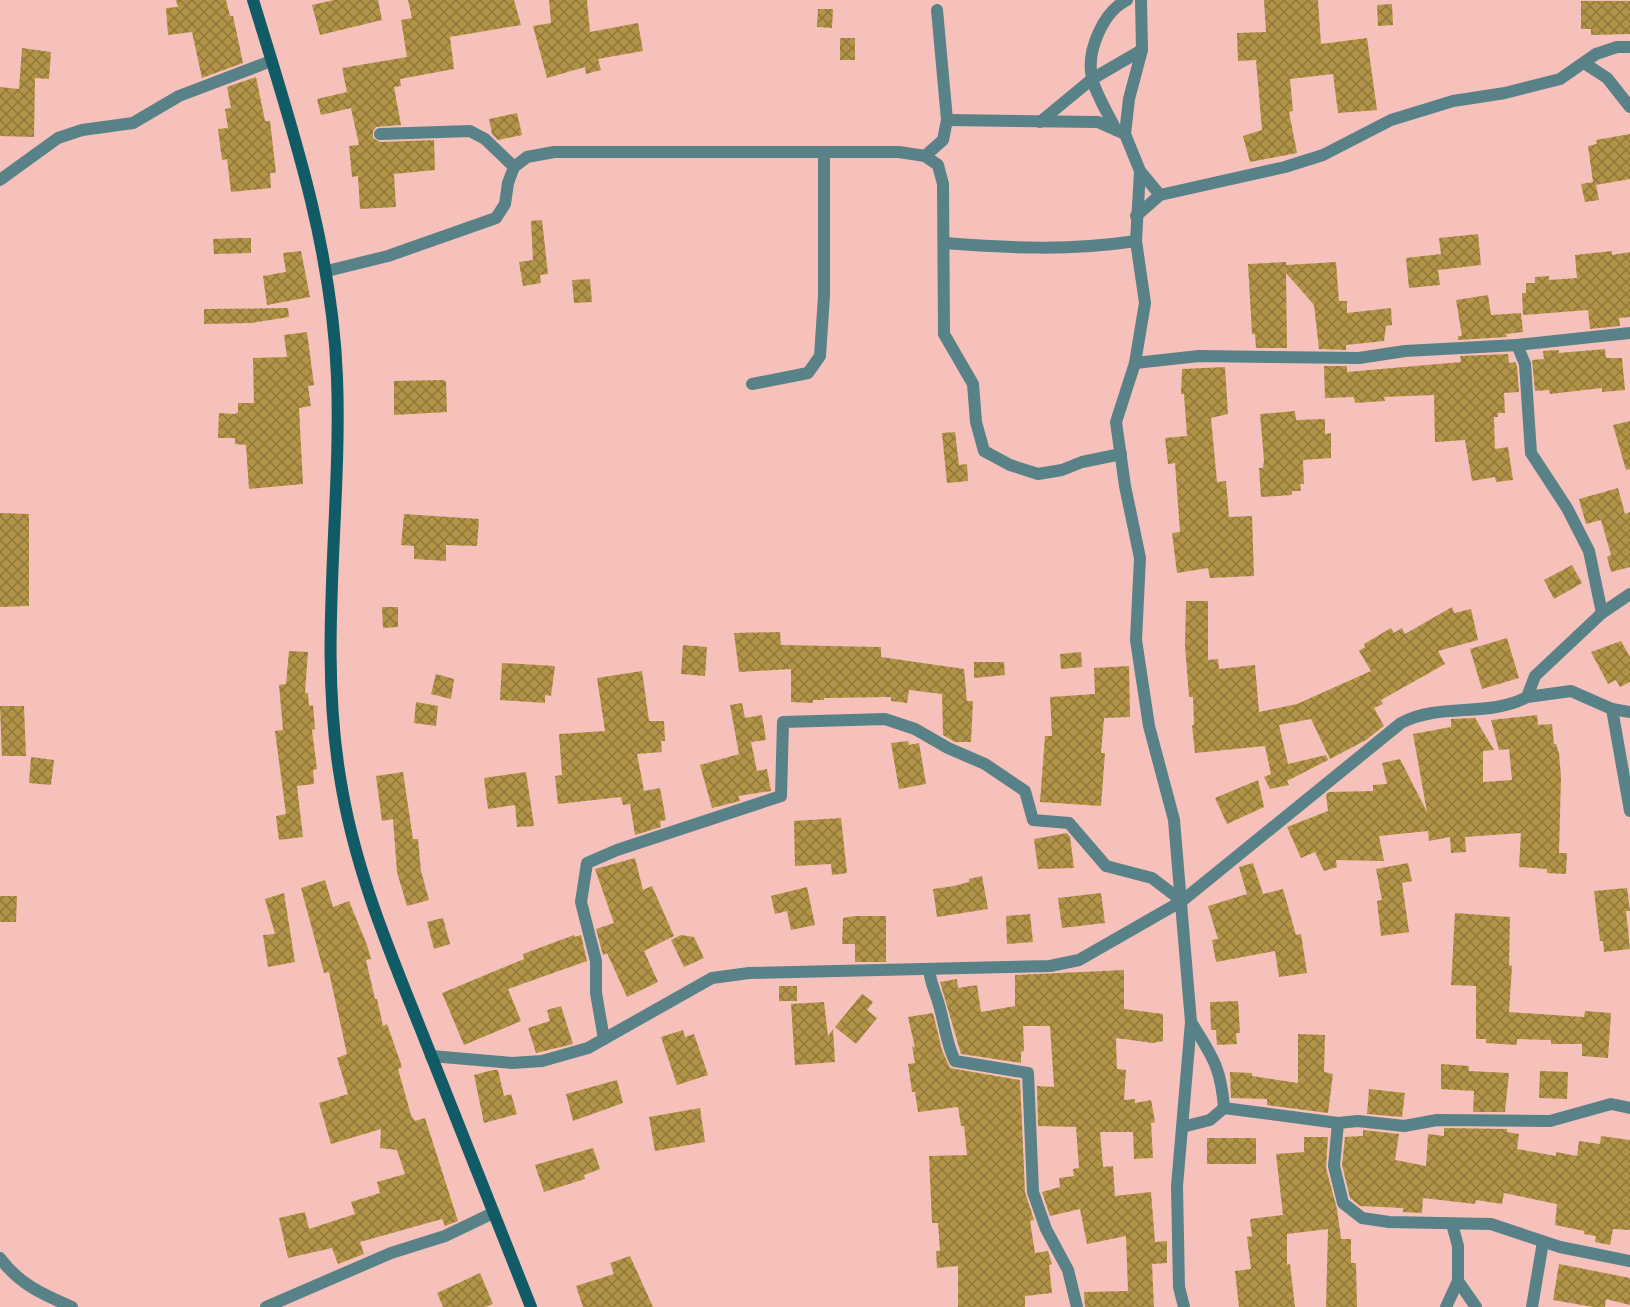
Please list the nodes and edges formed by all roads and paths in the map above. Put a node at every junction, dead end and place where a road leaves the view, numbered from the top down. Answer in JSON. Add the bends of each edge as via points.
{"nodes":[{"id":1,"x":253,"y":0,"type":"edge"},
{"id":2,"x":1127,"y":0,"type":"edge"},
{"id":3,"x":1142,"y":0,"type":"edge"},
{"id":4,"x":936,"y":10,"type":"dead end"},
{"id":5,"x":1630,"y":47,"type":"edge"},
{"id":6,"x":1142,"y":50,"type":"junction"},
{"id":7,"x":271,"y":61,"type":"junction"},
{"id":8,"x":1584,"y":63,"type":"junction"},
{"id":9,"x":1092,"y":79,"type":"junction"},
{"id":10,"x":1630,"y":108,"type":"edge"},
{"id":11,"x":947,"y":120,"type":"junction"},
{"id":12,"x":1040,"y":122,"type":"junction"},
{"id":13,"x":1120,"y":132,"type":"junction"},
{"id":14,"x":380,"y":134,"type":"dead end"},
{"id":15,"x":824,"y":152,"type":"junction"},
{"id":16,"x":925,"y":156,"type":"junction"},
{"id":17,"x":514,"y":167,"type":"junction"},
{"id":18,"x":1140,"y":171,"type":"junction"},
{"id":19,"x":0,"y":180,"type":"edge"},
{"id":20,"x":1160,"y":195,"type":"junction"},
{"id":21,"x":1136,"y":216,"type":"junction"},
{"id":22,"x":1136,"y":241,"type":"junction"},
{"id":23,"x":944,"y":243,"type":"junction"},
{"id":24,"x":327,"y":271,"type":"junction"},
{"id":25,"x":1630,"y":333,"type":"edge"},
{"id":26,"x":1517,"y":345,"type":"junction"},
{"id":27,"x":1135,"y":363,"type":"junction"},
{"id":28,"x":752,"y":384,"type":"dead end"},
{"id":29,"x":1121,"y":454,"type":"junction"},
{"id":30,"x":1630,"y":594,"type":"edge"},
{"id":31,"x":1602,"y":613,"type":"junction"},
{"id":32,"x":1527,"y":697,"type":"junction"},
{"id":33,"x":1612,"y":709,"type":"junction"},
{"id":34,"x":1630,"y":712,"type":"edge"},
{"id":35,"x":1630,"y":811,"type":"edge"},
{"id":36,"x":1182,"y":901,"type":"junction"},
{"id":37,"x":929,"y":969,"type":"junction"},
{"id":38,"x":1191,"y":1022,"type":"junction"},
{"id":39,"x":604,"y":1039,"type":"junction"},
{"id":40,"x":431,"y":1056,"type":"junction"},
{"id":41,"x":1224,"y":1108,"type":"junction"},
{"id":42,"x":1630,"y":1108,"type":"edge"},
{"id":43,"x":1338,"y":1123,"type":"junction"},
{"id":44,"x":1182,"y":1127,"type":"junction"},
{"id":45,"x":494,"y":1213,"type":"junction"},
{"id":46,"x":1452,"y":1224,"type":"junction"},
{"id":47,"x":1543,"y":1242,"type":"junction"},
{"id":48,"x":0,"y":1258,"type":"edge"},
{"id":49,"x":1630,"y":1261,"type":"edge"},
{"id":50,"x":1458,"y":1281,"type":"junction"},
{"id":51,"x":72,"y":1307,"type":"edge"},
{"id":52,"x":266,"y":1307,"type":"edge"},
{"id":53,"x":531,"y":1307,"type":"edge"},
{"id":54,"x":1077,"y":1307,"type":"edge"},
{"id":55,"x":1184,"y":1307,"type":"edge"},
{"id":56,"x":1446,"y":1307,"type":"edge"},
{"id":57,"x":1476,"y":1307,"type":"edge"},
{"id":58,"x":1532,"y":1307,"type":"edge"}],
"edges":[{"from":1,"to":7,"type":"main road"},
{"from":2,"to":9,"type":"street","via":[[1116,5],[1100,28],[1092,57]]},
{"from":3,"to":6,"type":"street"},
{"from":4,"to":11,"type":"street"},
{"from":5,"to":8,"type":"street","via":[[1596,54]]},
{"from":6,"to":9,"type":"street"},
{"from":6,"to":13,"type":"street"},
{"from":7,"to":19,"type":"street","via":[[179,96],[133,123],[82,130],[58,138]]},
{"from":7,"to":24,"type":"main road","via":[[306,180]]},
{"from":8,"to":10,"type":"street","via":[[1607,78]]},
{"from":8,"to":20,"type":"street","via":[[1560,79],[1401,116],[1323,155],[1285,167]]},
{"from":9,"to":12,"type":"street"},
{"from":9,"to":13,"type":"street"},
{"from":11,"to":12,"type":"street"},
{"from":11,"to":16,"type":"street","via":[[943,140]]},
{"from":12,"to":13,"type":"street","via":[[1098,122]]},
{"from":13,"to":18,"type":"street"},
{"from":14,"to":17,"type":"street","via":[[470,131],[485,139]]},
{"from":15,"to":16,"type":"street"},
{"from":15,"to":17,"type":"street","via":[[554,152],[527,158]]},
{"from":15,"to":28,"type":"street","via":[[820,356],[808,373]]},
{"from":16,"to":23,"type":"street","via":[[938,165],[943,183]]},
{"from":17,"to":24,"type":"street","via":[[505,204],[496,218],[388,256]]},
{"from":18,"to":20,"type":"street"},
{"from":18,"to":21,"type":"street"},
{"from":20,"to":21,"type":"street"},
{"from":21,"to":22,"type":"street"},
{"from":22,"to":23,"type":"street","via":[[1090,248],[1029,250]]},
{"from":22,"to":27,"type":"street","via":[[1145,303]]},
{"from":23,"to":29,"type":"street","via":[[944,334],[973,384],[976,423],[984,451],[1038,474]]},
{"from":24,"to":40,"type":"main road","via":[[337,378],[332,693],[339,773],[354,852],[368,896]]},
{"from":25,"to":26,"type":"street"},
{"from":26,"to":27,"type":"street","via":[[1405,351],[1359,358],[1199,356]]},
{"from":26,"to":31,"type":"street","via":[[1525,364],[1531,453],[1589,551]]},
{"from":27,"to":29,"type":"street","via":[[1116,422]]},
{"from":29,"to":36,"type":"street","via":[[1140,558],[1136,640],[1149,726],[1173,820]]},
{"from":30,"to":31,"type":"street"},
{"from":31,"to":32,"type":"street","via":[[1535,676]]},
{"from":32,"to":33,"type":"street","via":[[1571,691]]},
{"from":32,"to":36,"type":"street","via":[[1494,708],[1417,715],[1401,723]]},
{"from":33,"to":34,"type":"street"},
{"from":33,"to":35,"type":"street"},
{"from":36,"to":37,"type":"street","via":[[1079,960],[1050,966]]},
{"from":36,"to":38,"type":"street"},
{"from":36,"to":39,"type":"street","via":[[1152,878],[1106,866],[1069,823],[1034,820],[1024,791],[985,764],[915,729],[885,720],[783,722],[781,796],[587,863],[581,902],[596,961],[596,993]]},
{"from":37,"to":39,"type":"street","via":[[749,973],[712,978]]},
{"from":37,"to":54,"type":"street","via":[[947,1045],[956,1060],[1028,1073],[1033,1192],[1046,1229],[1068,1270]]},
{"from":38,"to":41,"type":"street","via":[[1217,1064]]},
{"from":38,"to":44,"type":"street"},
{"from":39,"to":40,"type":"street","via":[[588,1048],[542,1061],[512,1064]]},
{"from":40,"to":45,"type":"main road"},
{"from":41,"to":43,"type":"street"},
{"from":41,"to":44,"type":"street","via":[[1210,1120]]},
{"from":42,"to":43,"type":"street","via":[[1611,1104],[1550,1121],[1437,1120],[1404,1126]]},
{"from":43,"to":46,"type":"street","via":[[1334,1166],[1343,1203],[1362,1218]]},
{"from":44,"to":55,"type":"street","via":[[1177,1186],[1179,1287]]},
{"from":45,"to":52,"type":"street"},
{"from":45,"to":53,"type":"main road"},
{"from":46,"to":47,"type":"street","via":[[1491,1224]]},
{"from":46,"to":50,"type":"street","via":[[1458,1246]]},
{"from":47,"to":49,"type":"street"},
{"from":47,"to":58,"type":"street"},
{"from":48,"to":51,"type":"street","via":[[30,1289]]},
{"from":50,"to":56,"type":"street"},
{"from":50,"to":57,"type":"street"}]}
